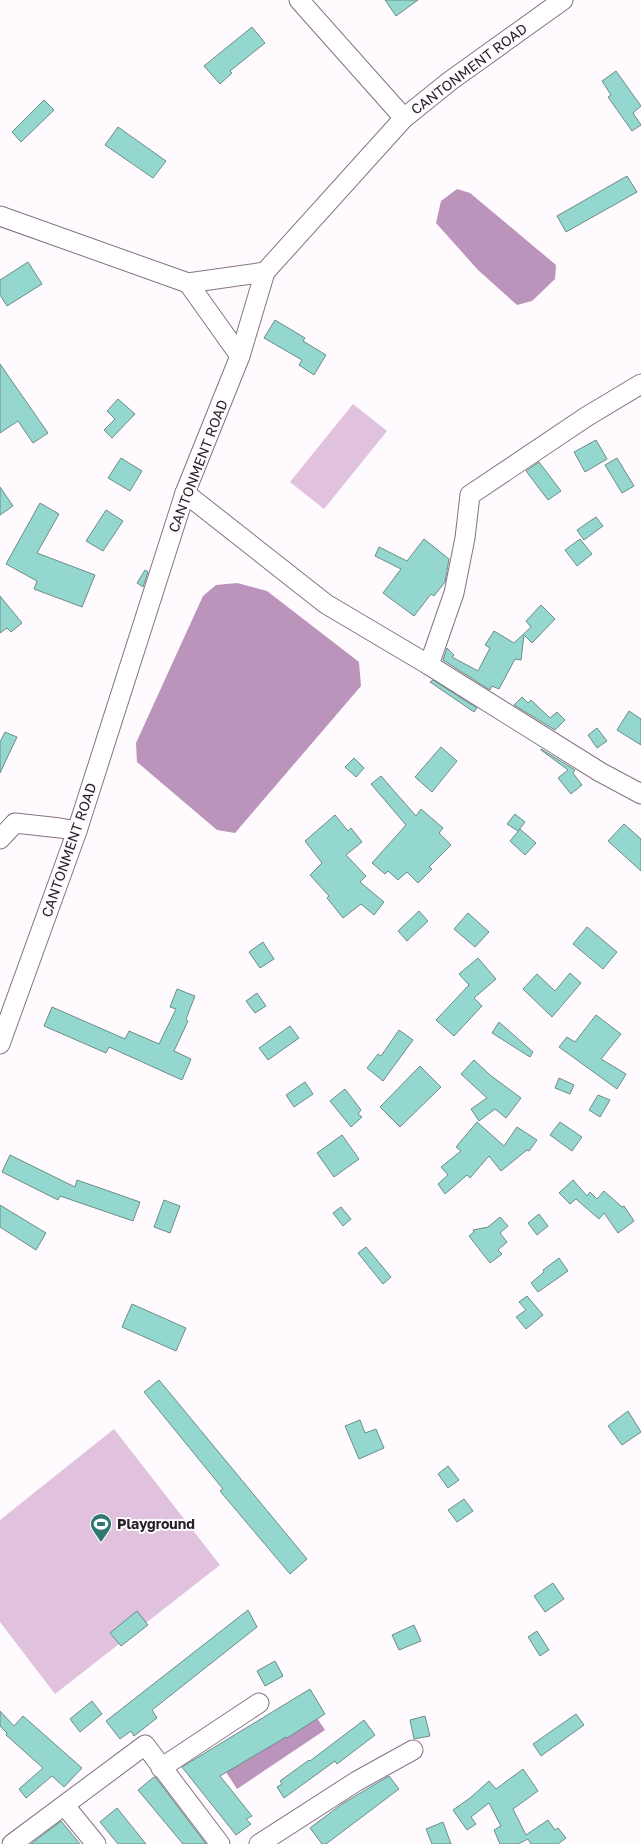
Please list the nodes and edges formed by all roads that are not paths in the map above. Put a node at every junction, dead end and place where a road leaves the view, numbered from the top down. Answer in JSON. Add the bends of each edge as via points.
{"nodes":[{"id":1,"x":300,"y":0,"type":"edge"},
{"id":2,"x":563,"y":0,"type":"edge"},
{"id":3,"x":404,"y":118,"type":"junction"},
{"id":4,"x":0,"y":216,"type":"edge"},
{"id":5,"x":265,"y":272,"type":"junction"},
{"id":6,"x":188,"y":283,"type":"junction"},
{"id":7,"x":240,"y":356,"type":"junction"},
{"id":8,"x":641,"y":384,"type":"edge"},
{"id":9,"x":185,"y":493,"type":"junction"},
{"id":10,"x":429,"y":665,"type":"junction"},
{"id":11,"x":641,"y":794,"type":"edge"},
{"id":12,"x":77,"y":831,"type":"junction"},
{"id":13,"x":0,"y":839,"type":"edge"},
{"id":14,"x":0,"y":1044,"type":"edge"},
{"id":15,"x":259,"y":1703,"type":"dead end"},
{"id":16,"x":413,"y":1750,"type":"dead end"},
{"id":17,"x":161,"y":1768,"type":"junction"},
{"id":18,"x":65,"y":1806,"type":"junction"},
{"id":19,"x":12,"y":1844,"type":"edge"},
{"id":20,"x":96,"y":1844,"type":"edge"},
{"id":21,"x":220,"y":1844,"type":"edge"},
{"id":22,"x":259,"y":1844,"type":"edge"}],
"edges":[{"from":1,"to":3,"type":"street"},
{"from":2,"to":3,"type":"street","name":"CANTONMENT ROAD"},
{"from":3,"to":5,"type":"street","name":"CANTONMENT ROAD"},
{"from":4,"to":6,"type":"street"},
{"from":5,"to":6,"type":"street"},
{"from":5,"to":7,"type":"street","name":"CANTONMENT ROAD"},
{"from":6,"to":7,"type":"street"},
{"from":7,"to":9,"type":"street","name":"CANTONMENT ROAD"},
{"from":8,"to":10,"type":"street","via":[[470,495],[466,538],[454,593]]},
{"from":9,"to":10,"type":"street","via":[[326,604]]},
{"from":9,"to":12,"type":"street","name":"CANTONMENT ROAD"},
{"from":10,"to":11,"type":"street","via":[[591,767]]},
{"from":12,"to":13,"type":"street","via":[[15,823]]},
{"from":12,"to":14,"type":"street","name":"CANTONMENT ROAD"},
{"from":15,"to":17,"type":"street"},
{"from":16,"to":22,"type":"street","via":[[357,1781]]},
{"from":17,"to":18,"type":"street","via":[[144,1746]]},
{"from":17,"to":21,"type":"street"},
{"from":18,"to":19,"type":"street"},
{"from":18,"to":20,"type":"street"}]}
